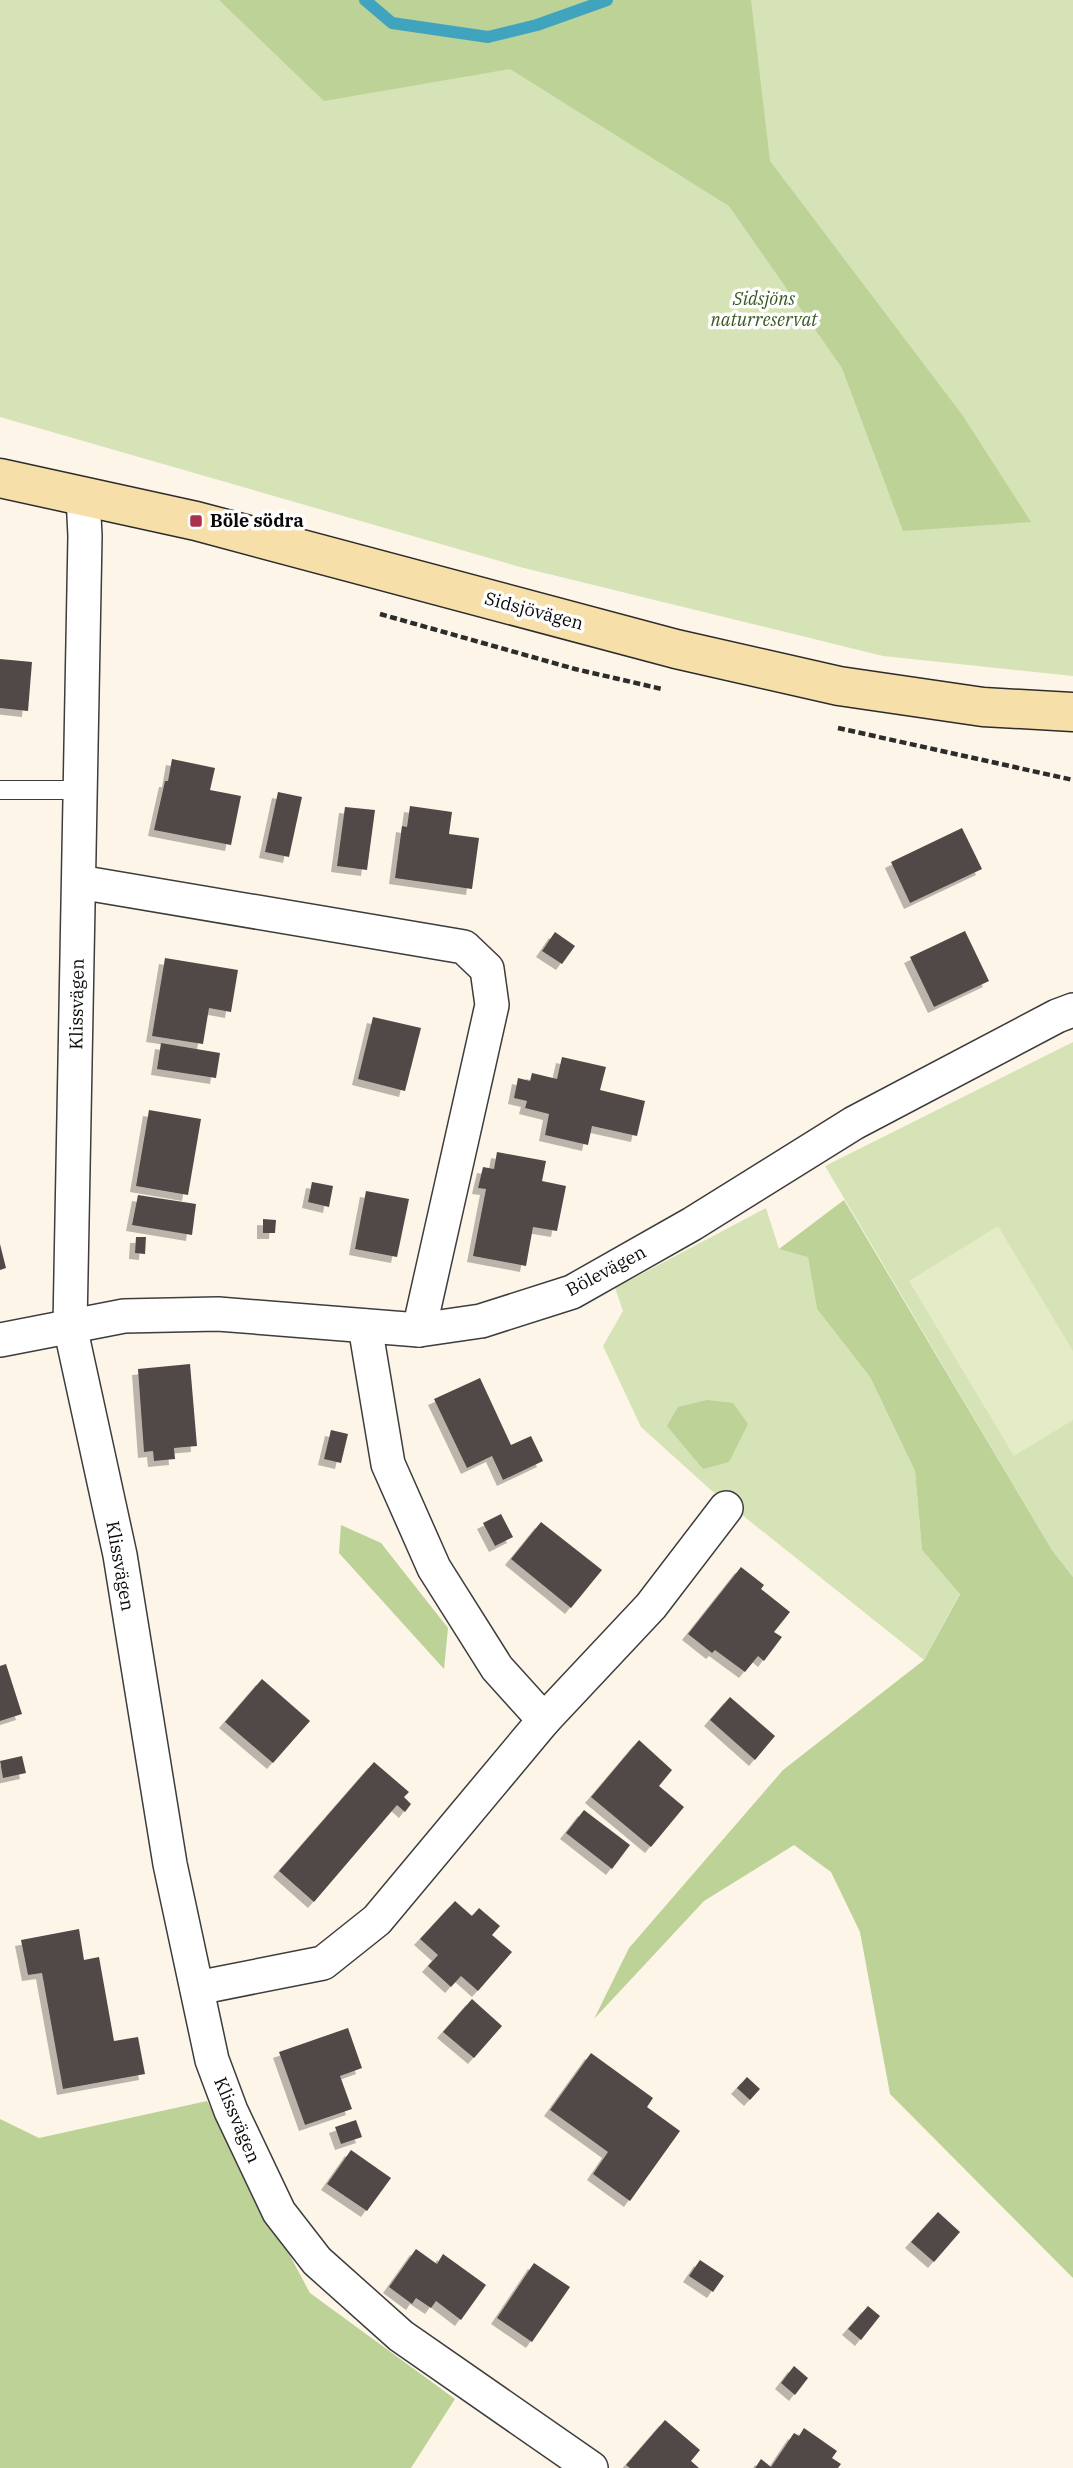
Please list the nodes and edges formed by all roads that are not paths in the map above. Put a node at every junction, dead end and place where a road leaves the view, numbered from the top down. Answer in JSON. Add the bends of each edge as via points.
{"nodes":[{"id":1,"x":0,"y":478,"type":"edge"},
{"id":2,"x":83,"y":496,"type":"junction"},
{"id":3,"x":1073,"y":712,"type":"edge"},
{"id":4,"x":0,"y":790,"type":"edge"},
{"id":5,"x":80,"y":790,"type":"junction"},
{"id":6,"x":79,"y":882,"type":"junction"},
{"id":7,"x":1073,"y":1010,"type":"edge"},
{"id":8,"x":70,"y":1326,"type":"junction"},
{"id":9,"x":365,"y":1326,"type":"junction"},
{"id":10,"x":419,"y":1329,"type":"junction"},
{"id":11,"x":0,"y":1340,"type":"edge"},
{"id":12,"x":726,"y":1508,"type":"dead end"},
{"id":13,"x":544,"y":1720,"type":"junction"},
{"id":14,"x":197,"y":1988,"type":"junction"},
{"id":15,"x":591,"y":2468,"type":"edge"}],
"edges":[{"from":1,"to":2,"type":"main road","name":"Sidsjövägen"},
{"from":2,"to":3,"type":"main road","name":"Sidsjövägen","via":[[197,521],[676,649],[839,686],[983,707]]},
{"from":2,"to":5,"type":"street","name":"Klissvägen"},
{"from":4,"to":5,"type":"lane"},
{"from":5,"to":6,"type":"street","name":"Klissvägen"},
{"from":6,"to":8,"type":"street","name":"Klissvägen"},
{"from":6,"to":10,"type":"street","via":[[464,947],[487,969],[492,1005]]},
{"from":7,"to":10,"type":"street","name":"Bölevägen","via":[[854,1123],[572,1292],[481,1321]]},
{"from":8,"to":9,"type":"street","name":"Bölevägen","via":[[124,1316],[218,1314]]},
{"from":8,"to":11,"type":"street","name":"Bölevägen"},
{"from":8,"to":14,"type":"street","name":"Klissvägen","via":[[120,1555],[170,1864]]},
{"from":9,"to":10,"type":"street","name":"Bölevägen"},
{"from":9,"to":13,"type":"street","via":[[388,1464],[434,1568],[497,1668]]},
{"from":12,"to":13,"type":"street","via":[[651,1606]]},
{"from":13,"to":14,"type":"street","via":[[377,1920],[323,1963]]},
{"from":14,"to":15,"type":"street","name":"Klissvägen","via":[[212,2060],[231,2111],[279,2212],[317,2261],[401,2336]]}]}
